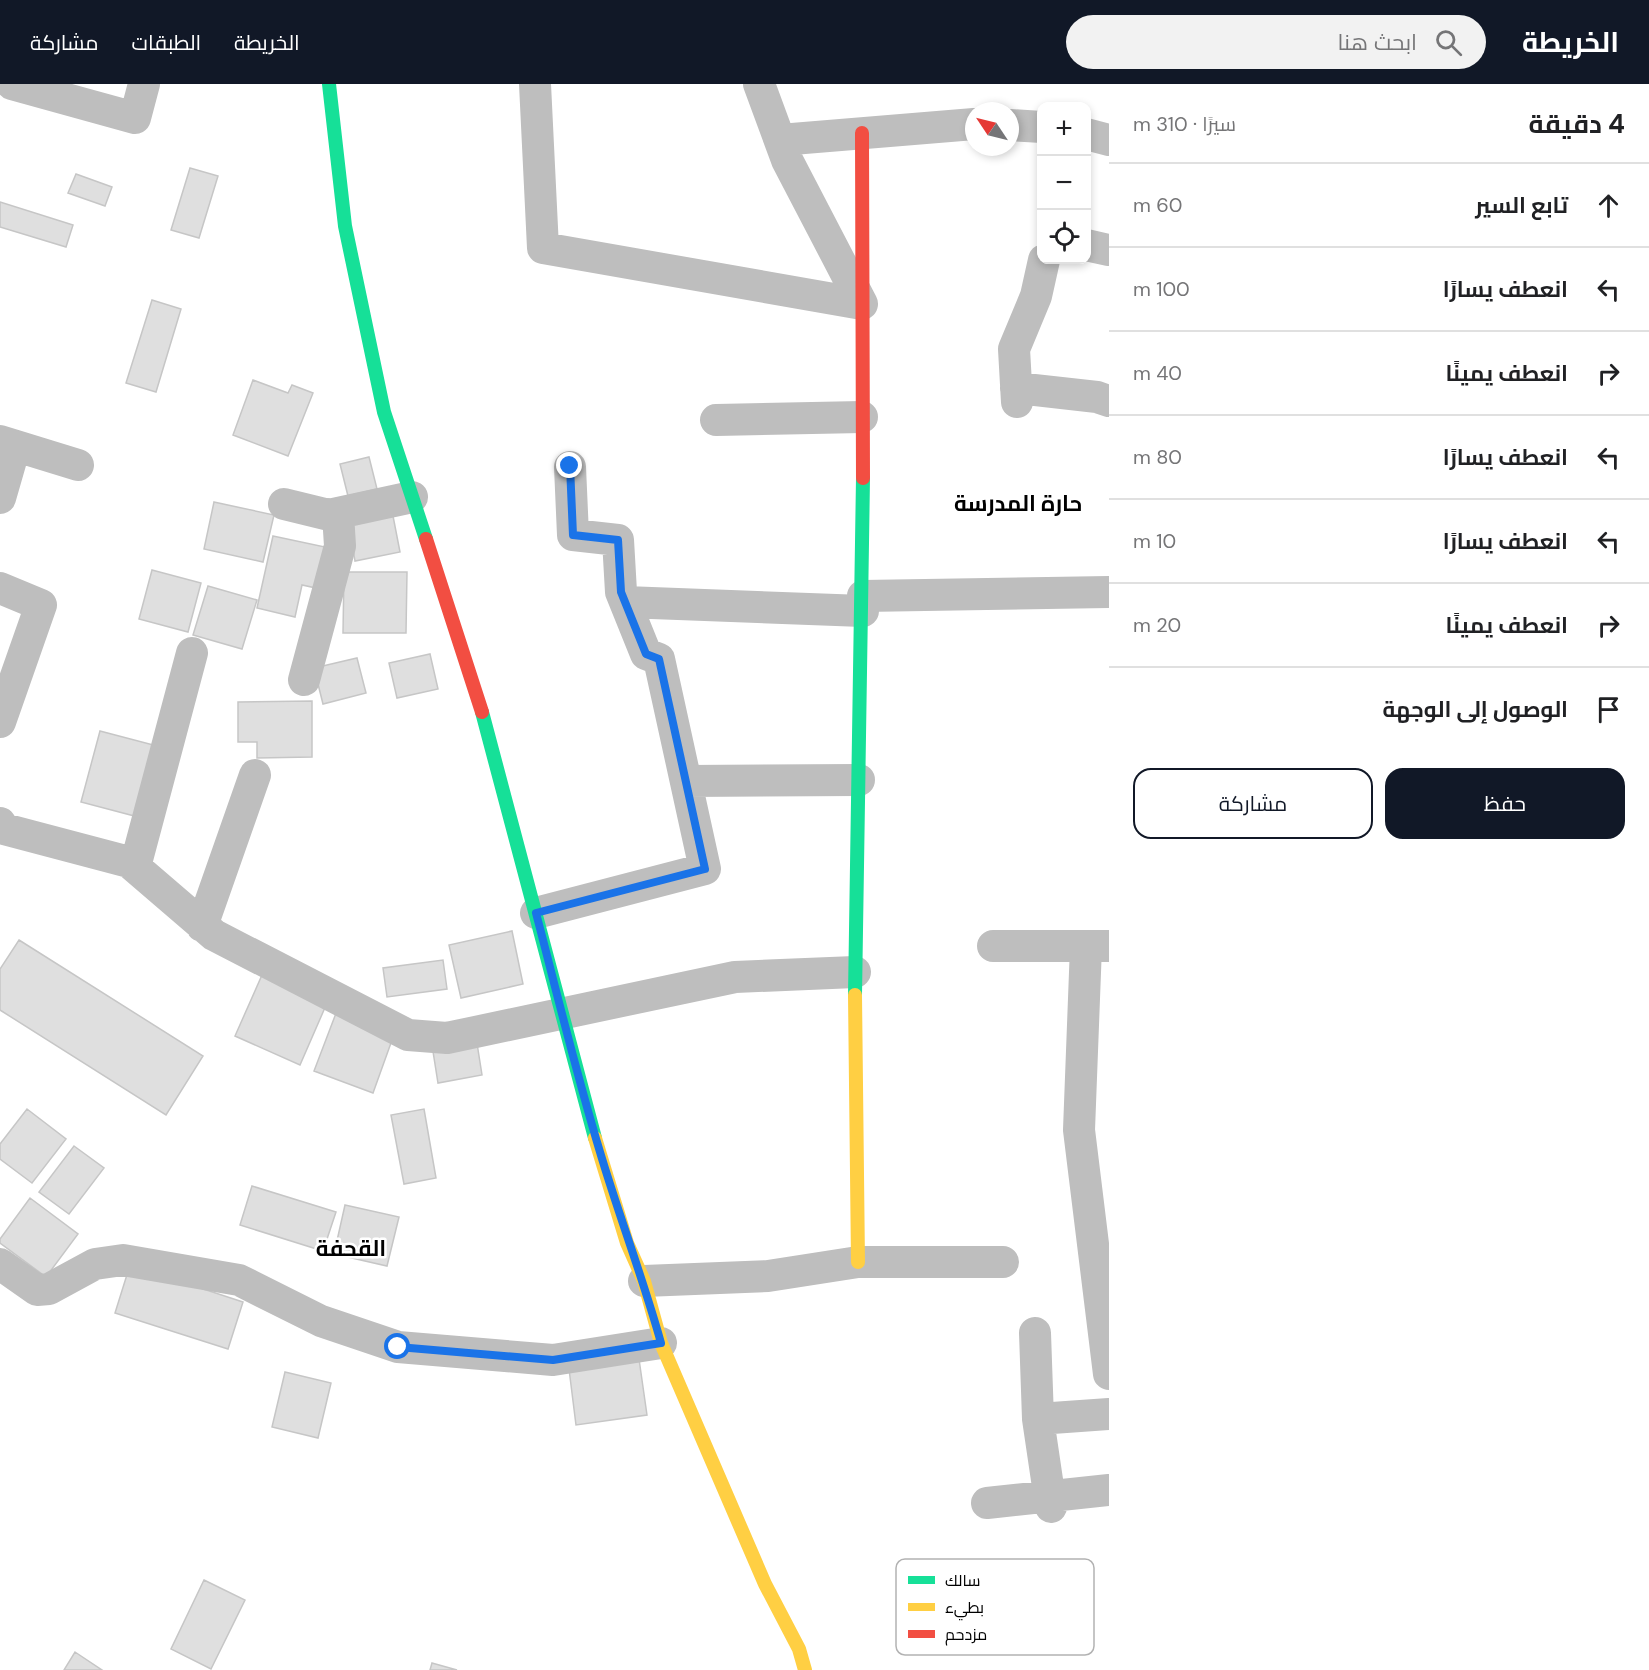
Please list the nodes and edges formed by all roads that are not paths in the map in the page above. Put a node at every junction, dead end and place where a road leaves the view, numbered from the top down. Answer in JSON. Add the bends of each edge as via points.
{"nodes":[{"id":1,"x":12,"y":84,"type":"edge"},
{"id":2,"x":144,"y":84,"type":"edge"},
{"id":3,"x":329,"y":84,"type":"edge"},
{"id":4,"x":535,"y":84,"type":"edge"},
{"id":5,"x":759,"y":84,"type":"edge"},
{"id":6,"x":965,"y":125,"type":"edge"},
{"id":7,"x":1019,"y":126,"type":"edge"},
{"id":8,"x":1037,"y":127,"type":"edge"},
{"id":9,"x":862,"y":133,"type":"junction"},
{"id":10,"x":1091,"y":135,"type":"edge"},
{"id":11,"x":780,"y":140,"type":"junction"},
{"id":12,"x":1109,"y":140,"type":"edge"},
{"id":13,"x":1091,"y":246,"type":"edge"},
{"id":14,"x":1109,"y":250,"type":"edge"},
{"id":15,"x":1043,"y":264,"type":"edge"},
{"id":16,"x":862,"y":304,"type":"junction"},
{"id":17,"x":1109,"y":401,"type":"edge"},
{"id":18,"x":862,"y":417,"type":"junction"},
{"id":19,"x":716,"y":420,"type":"dead end"},
{"id":20,"x":8,"y":443,"type":"edge"},
{"id":21,"x":78,"y":465,"type":"dead end"},
{"id":22,"x":570,"y":466,"type":"dead end"},
{"id":23,"x":412,"y":497,"type":"junction"},
{"id":24,"x":0,"y":498,"type":"edge"},
{"id":25,"x":284,"y":504,"type":"dead end"},
{"id":26,"x":338,"y":513,"type":"junction"},
{"id":27,"x":0,"y":588,"type":"edge"},
{"id":28,"x":1109,"y":592,"type":"edge"},
{"id":29,"x":624,"y":602,"type":"junction"},
{"id":30,"x":863,"y":604,"type":"junction"},
{"id":31,"x":192,"y":653,"type":"dead end"},
{"id":32,"x":304,"y":680,"type":"dead end"},
{"id":33,"x":0,"y":722,"type":"edge"},
{"id":34,"x":255,"y":775,"type":"dead end"},
{"id":35,"x":859,"y":780,"type":"junction"},
{"id":36,"x":686,"y":781,"type":"junction"},
{"id":37,"x":0,"y":823,"type":"edge"},
{"id":38,"x":135,"y":867,"type":"junction"},
{"id":39,"x":536,"y":913,"type":"junction"},
{"id":40,"x":202,"y":926,"type":"junction"},
{"id":41,"x":993,"y":946,"type":"dead end"},
{"id":42,"x":1098,"y":946,"type":"edge"},
{"id":43,"x":855,"y":972,"type":"junction"},
{"id":44,"x":562,"y":1012,"type":"junction"},
{"id":45,"x":858,"y":1262,"type":"junction"},
{"id":46,"x":1004,"y":1262,"type":"dead end"},
{"id":47,"x":0,"y":1264,"type":"edge"},
{"id":48,"x":1103,"y":1272,"type":"edge"},
{"id":49,"x":644,"y":1281,"type":"junction"},
{"id":50,"x":1035,"y":1333,"type":"dead end"},
{"id":51,"x":661,"y":1343,"type":"junction"},
{"id":52,"x":1109,"y":1374,"type":"edge"},
{"id":53,"x":1109,"y":1414,"type":"edge"},
{"id":54,"x":1038,"y":1419,"type":"junction"},
{"id":55,"x":1109,"y":1490,"type":"edge"},
{"id":56,"x":1050,"y":1502,"type":"junction"},
{"id":57,"x":987,"y":1503,"type":"dead end"},
{"id":58,"x":805,"y":1670,"type":"edge"}],
"edges":[{"from":1,"to":2,"type":"street","via":[[135,118]]},
{"from":3,"to":23,"type":"street","via":[[345,226],[384,412]]},
{"from":4,"to":16,"type":"street","via":[[543,248]]},
{"from":5,"to":11,"type":"street"},
{"from":6,"to":9,"type":"street"},
{"from":7,"to":8,"type":"street"},
{"from":9,"to":11,"type":"street"},
{"from":9,"to":16,"type":"street"},
{"from":10,"to":12,"type":"street"},
{"from":11,"to":16,"type":"street"},
{"from":13,"to":14,"type":"street"},
{"from":15,"to":17,"type":"street","via":[[1036,296],[1014,349],[1017,395],[1097,397]]},
{"from":16,"to":18,"type":"street"},
{"from":18,"to":19,"type":"street"},
{"from":18,"to":30,"type":"street"},
{"from":20,"to":21,"type":"street"},
{"from":20,"to":24,"type":"street"},
{"from":22,"to":29,"type":"street","via":[[573,535],[618,540]]},
{"from":23,"to":26,"type":"street"},
{"from":23,"to":39,"type":"street","via":[[476,690]]},
{"from":25,"to":26,"type":"street","via":[[330,515]]},
{"from":26,"to":32,"type":"street","via":[[340,546]]},
{"from":27,"to":33,"type":"street","via":[[41,605]]},
{"from":28,"to":30,"type":"street"},
{"from":29,"to":30,"type":"street"},
{"from":29,"to":36,"type":"street","via":[[646,654],[659,659]]},
{"from":30,"to":35,"type":"street"},
{"from":31,"to":38,"type":"street"},
{"from":34,"to":40,"type":"street"},
{"from":35,"to":36,"type":"street"},
{"from":35,"to":43,"type":"street"},
{"from":36,"to":39,"type":"street","via":[[705,869]]},
{"from":37,"to":38,"type":"street","via":[[4,829],[89,850]]},
{"from":38,"to":40,"type":"street"},
{"from":39,"to":44,"type":"street"},
{"from":40,"to":44,"type":"street","via":[[408,1035],[447,1038]]},
{"from":41,"to":42,"type":"street"},
{"from":42,"to":48,"type":"street","via":[[1079,1130]]},
{"from":43,"to":44,"type":"street","via":[[735,977]]},
{"from":43,"to":45,"type":"street"},
{"from":44,"to":49,"type":"street","via":[[627,1243]]},
{"from":45,"to":46,"type":"street"},
{"from":45,"to":49,"type":"street","via":[[768,1276]]},
{"from":47,"to":51,"type":"street","via":[[38,1290],[49,1289],[95,1264],[123,1260],[239,1280],[321,1322],[398,1347],[553,1360]]},
{"from":48,"to":52,"type":"street"},
{"from":49,"to":51,"type":"street"},
{"from":50,"to":54,"type":"street"},
{"from":51,"to":58,"type":"street"},
{"from":53,"to":54,"type":"street"},
{"from":54,"to":56,"type":"street"},
{"from":55,"to":56,"type":"street"},
{"from":56,"to":57,"type":"street"}]}
